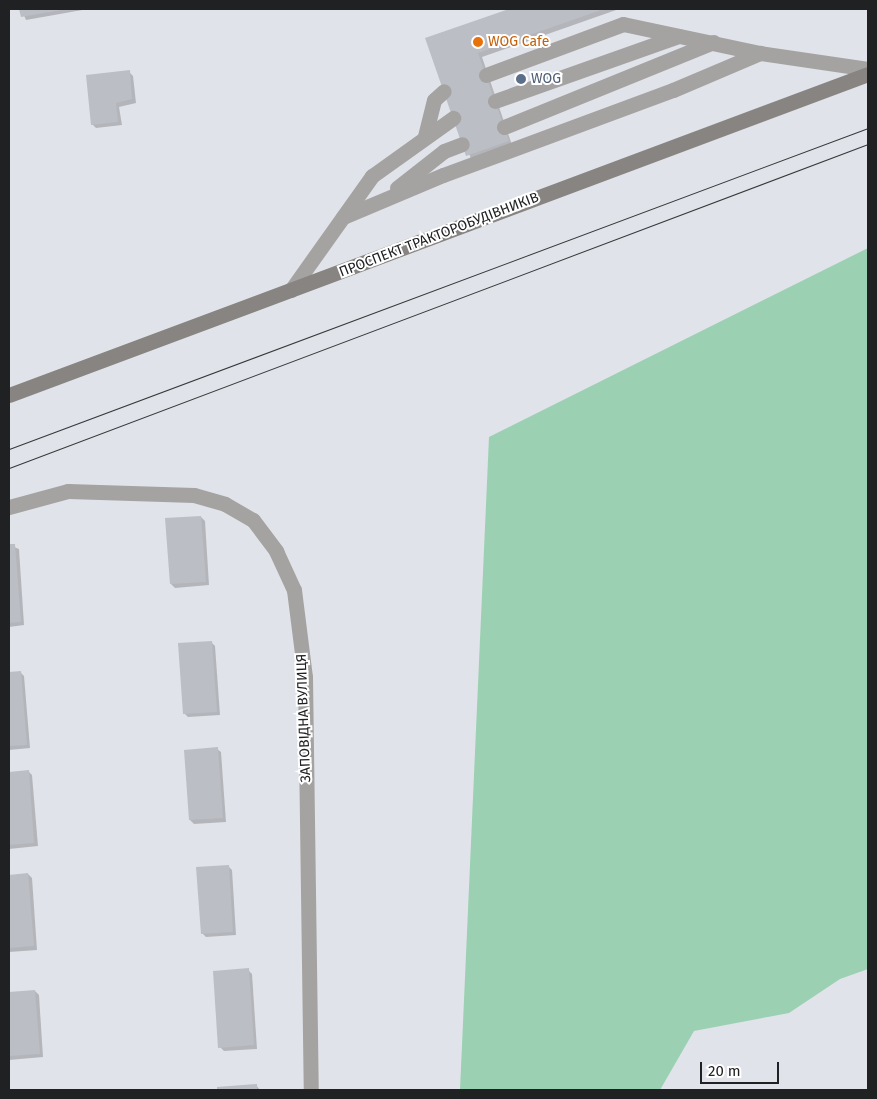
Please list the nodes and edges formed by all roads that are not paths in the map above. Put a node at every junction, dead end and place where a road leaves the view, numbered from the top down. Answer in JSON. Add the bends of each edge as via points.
{"nodes":[{"id":1,"x":679,"y":36,"type":"junction"},
{"id":2,"x":713,"y":42,"type":"junction"},
{"id":3,"x":760,"y":53,"type":"junction"},
{"id":4,"x":868,"y":69,"type":"edge"},
{"id":5,"x":868,"y":74,"type":"edge"},
{"id":6,"x":486,"y":76,"type":"dead end"},
{"id":7,"x":444,"y":91,"type":"dead end"},
{"id":8,"x":495,"y":101,"type":"dead end"},
{"id":9,"x":453,"y":118,"type":"dead end"},
{"id":10,"x":504,"y":127,"type":"dead end"},
{"id":11,"x":426,"y":136,"type":"junction"},
{"id":12,"x":462,"y":144,"type":"dead end"},
{"id":13,"x":380,"y":201,"type":"junction"},
{"id":14,"x":343,"y":217,"type":"junction"},
{"id":15,"x":291,"y":290,"type":"junction"},
{"id":16,"x":9,"y":395,"type":"edge"},
{"id":17,"x":9,"y":507,"type":"edge"},
{"id":18,"x":311,"y":1090,"type":"edge"}],
"edges":[{"from":1,"to":2,"type":"street"},
{"from":1,"to":6,"type":"street","via":[[623,24]]},
{"from":1,"to":8,"type":"street"},
{"from":2,"to":3,"type":"street"},
{"from":2,"to":10,"type":"street"},
{"from":3,"to":4,"type":"street"},
{"from":3,"to":13,"type":"street","via":[[673,90]]},
{"from":5,"to":15,"type":"main road","name":"ПРОСПЕКТ ТРАКТОРОБУДІВНИКІВ"},
{"from":7,"to":11,"type":"street","via":[[434,100]]},
{"from":9,"to":11,"type":"street"},
{"from":11,"to":14,"type":"street","via":[[372,176]]},
{"from":12,"to":13,"type":"street","via":[[444,151]]},
{"from":13,"to":14,"type":"street"},
{"from":14,"to":15,"type":"street"},
{"from":15,"to":16,"type":"main road","name":"ПРОСПЕКТ ТРАКТОРОБУДІВНИКІВ"},
{"from":17,"to":18,"type":"street","name":"ЗАПОВІДНА ВУЛИЦЯ","via":[[68,491],[194,495],[225,504],[253,520],[276,551],[294,590],[306,677]]}]}
